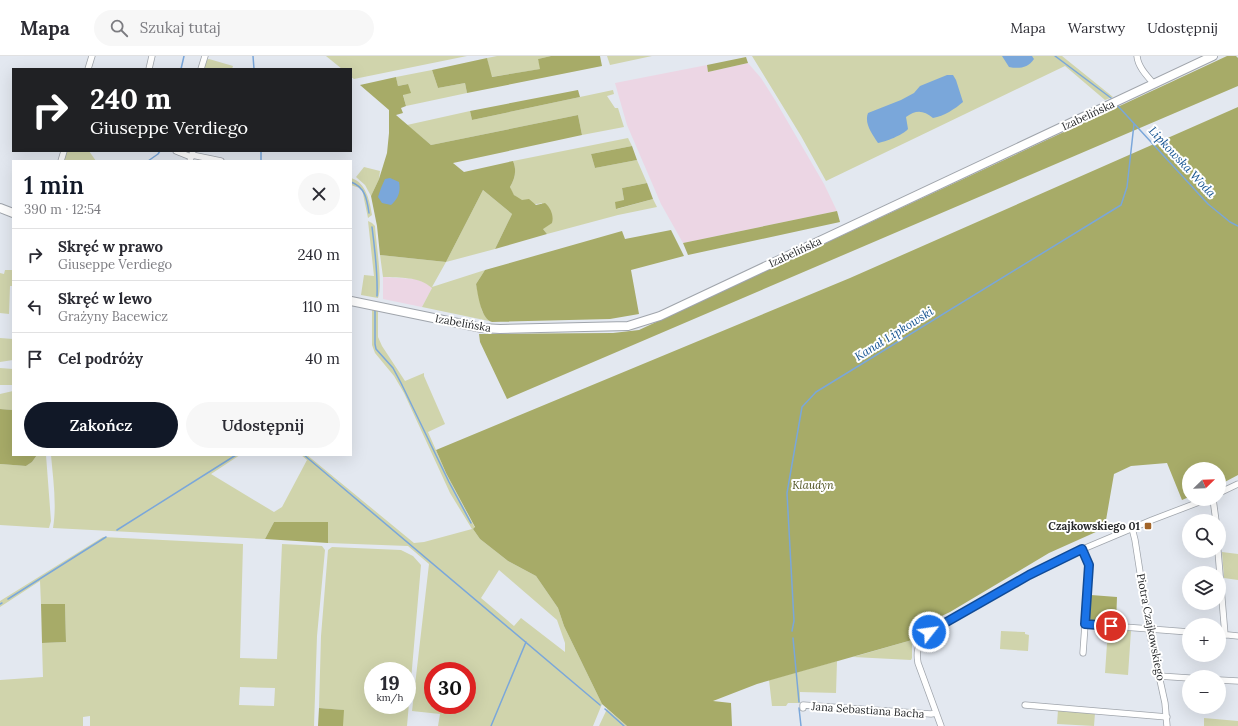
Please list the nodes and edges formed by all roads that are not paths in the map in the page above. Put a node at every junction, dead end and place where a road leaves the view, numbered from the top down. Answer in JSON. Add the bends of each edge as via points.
{"nodes":[{"id":1,"x":92,"y":56,"type":"edge"},
{"id":2,"x":152,"y":56,"type":"edge"},
{"id":3,"x":205,"y":56,"type":"edge"},
{"id":4,"x":1137,"y":56,"type":"edge"},
{"id":5,"x":1213,"y":56,"type":"edge"},
{"id":6,"x":88,"y":68,"type":"edge"},
{"id":7,"x":149,"y":68,"type":"edge"},
{"id":8,"x":201,"y":68,"type":"edge"},
{"id":9,"x":1154,"y":84,"type":"junction"},
{"id":10,"x":179,"y":152,"type":"edge"},
{"id":11,"x":191,"y":156,"type":"edge"},
{"id":12,"x":215,"y":160,"type":"edge"},
{"id":13,"x":0,"y":208,"type":"edge"},
{"id":14,"x":12,"y":213,"type":"edge"},
{"id":15,"x":352,"y":301,"type":"edge"},
{"id":16,"x":1238,"y":484,"type":"edge"},
{"id":17,"x":1226,"y":490,"type":"edge"},
{"id":18,"x":1189,"y":506,"type":"edge"},
{"id":19,"x":1132,"y":528,"type":"junction"},
{"id":20,"x":1082,"y":549,"type":"junction"},
{"id":21,"x":1218,"y":558,"type":"edge"},
{"id":22,"x":1221,"y":618,"type":"edge"},
{"id":23,"x":1085,"y":624,"type":"junction"},
{"id":24,"x":1149,"y":630,"type":"junction"},
{"id":25,"x":1182,"y":632,"type":"edge"},
{"id":26,"x":1226,"y":635,"type":"edge"},
{"id":27,"x":1238,"y":636,"type":"edge"},
{"id":28,"x":1083,"y":653,"type":"dead end"},
{"id":29,"x":1159,"y":676,"type":"junction"},
{"id":30,"x":1182,"y":678,"type":"edge"},
{"id":31,"x":1226,"y":680,"type":"edge"},
{"id":32,"x":1238,"y":681,"type":"edge"},
{"id":33,"x":1024,"y":705,"type":"dead end"},
{"id":34,"x":803,"y":708,"type":"dead end"},
{"id":35,"x":936,"y":713,"type":"junction"},
{"id":36,"x":1166,"y":717,"type":"junction"},
{"id":37,"x":941,"y":726,"type":"edge"},
{"id":38,"x":1167,"y":726,"type":"edge"}],
"edges":[{"from":1,"to":6,"type":"street"},
{"from":2,"to":7,"type":"street"},
{"from":3,"to":8,"type":"street"},
{"from":4,"to":9,"type":"street","via":[[1145,74]]},
{"from":5,"to":9,"type":"street","name":"Izabelińska"},
{"from":9,"to":15,"type":"street","name":"Izabelińska","via":[[660,316],[628,326],[500,330]]},
{"from":10,"to":11,"type":"street"},
{"from":11,"to":12,"type":"street"},
{"from":13,"to":14,"type":"street"},
{"from":16,"to":17,"type":"street"},
{"from":18,"to":19,"type":"street"},
{"from":19,"to":20,"type":"street"},
{"from":19,"to":24,"type":"street","name":"Piotra Czajkowskiego"},
{"from":20,"to":23,"type":"street","via":[[1089,565]]},
{"from":20,"to":35,"type":"street","via":[[1029,575],[924,636],[917,658]]},
{"from":21,"to":22,"type":"street"},
{"from":23,"to":24,"type":"street"},
{"from":23,"to":28,"type":"street"},
{"from":24,"to":25,"type":"street"},
{"from":24,"to":29,"type":"street","name":"Piotra Czajkowskiego"},
{"from":26,"to":27,"type":"street"},
{"from":29,"to":30,"type":"street"},
{"from":29,"to":36,"type":"street","name":"Piotra Czajkowskiego"},
{"from":31,"to":32,"type":"street"},
{"from":33,"to":36,"type":"street"},
{"from":34,"to":35,"type":"street","name":"Jana Sebastiana Bacha","via":[[802,705]]},
{"from":35,"to":37,"type":"street"},
{"from":36,"to":38,"type":"street","name":"Piotra Czajkowskiego"}]}
